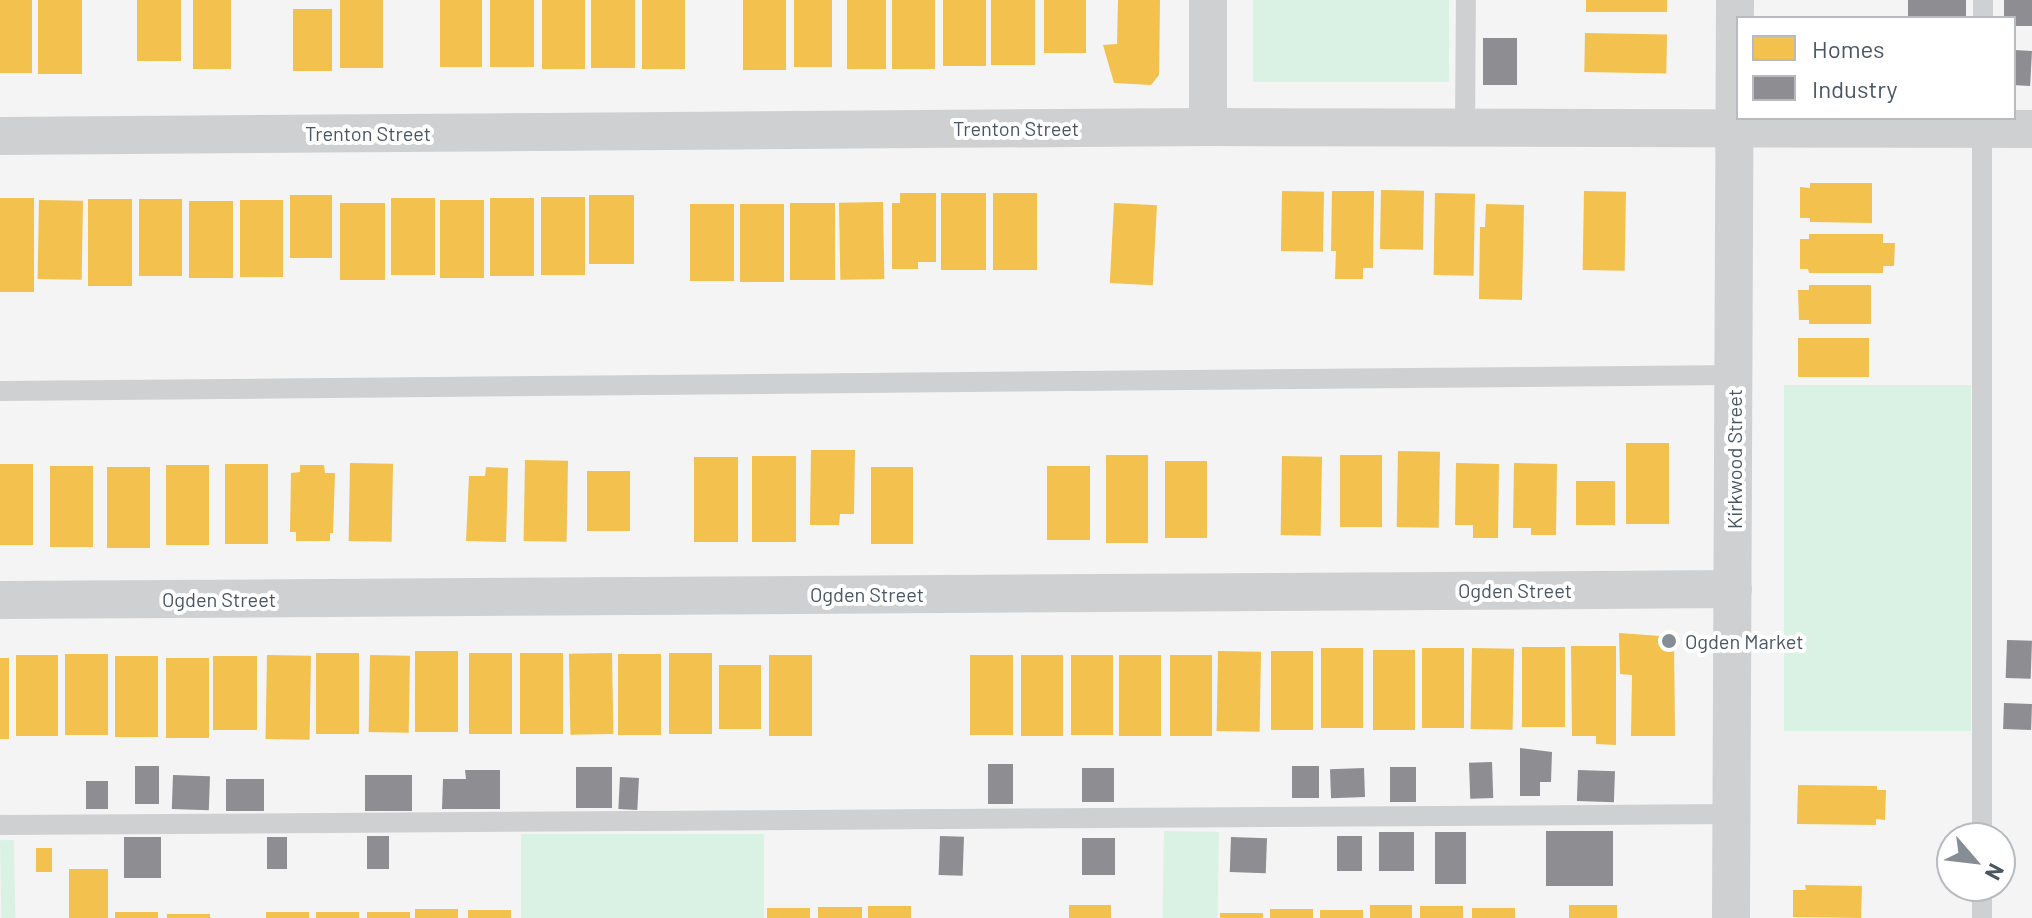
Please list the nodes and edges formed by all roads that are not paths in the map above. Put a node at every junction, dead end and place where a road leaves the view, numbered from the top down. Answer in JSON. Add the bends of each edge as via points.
{"nodes":[{"id":1,"x":1208,"y":0,"type":"edge"},
{"id":2,"x":1466,"y":0,"type":"edge"},
{"id":3,"x":1735,"y":0,"type":"edge"},
{"id":4,"x":1982,"y":124,"type":"edge"},
{"id":5,"x":1208,"y":127,"type":"junction"},
{"id":6,"x":1465,"y":128,"type":"junction"},
{"id":7,"x":1735,"y":129,"type":"junction"},
{"id":8,"x":2032,"y":129,"type":"edge"},
{"id":9,"x":0,"y":136,"type":"edge"},
{"id":10,"x":1734,"y":375,"type":"junction"},
{"id":11,"x":0,"y":391,"type":"edge"},
{"id":12,"x":1733,"y":589,"type":"junction"},
{"id":13,"x":0,"y":600,"type":"edge"},
{"id":14,"x":1732,"y":814,"type":"junction"},
{"id":15,"x":1982,"y":822,"type":"edge"},
{"id":16,"x":0,"y":825,"type":"edge"},
{"id":17,"x":1731,"y":918,"type":"edge"}],
"edges":[{"from":1,"to":5,"type":"street"},
{"from":2,"to":6,"type":"lane"},
{"from":3,"to":7,"type":"street","name":"Kirkwood Street"},
{"from":4,"to":7,"type":"street","name":"Trenton Street"},
{"from":4,"to":8,"type":"street","name":"Trenton Street"},
{"from":4,"to":15,"type":"lane"},
{"from":5,"to":6,"type":"street","name":"Trenton Street"},
{"from":5,"to":9,"type":"street","name":"Trenton Street"},
{"from":6,"to":7,"type":"street","name":"Trenton Street"},
{"from":7,"to":10,"type":"street","name":"Kirkwood Street"},
{"from":10,"to":11,"type":"lane"},
{"from":10,"to":12,"type":"street","name":"Kirkwood Street"},
{"from":12,"to":13,"type":"street","name":"Ogden Street"},
{"from":12,"to":14,"type":"street","name":"Kirkwood Street"},
{"from":14,"to":16,"type":"lane"},
{"from":14,"to":17,"type":"street","name":"Kirkwood Street"}]}
